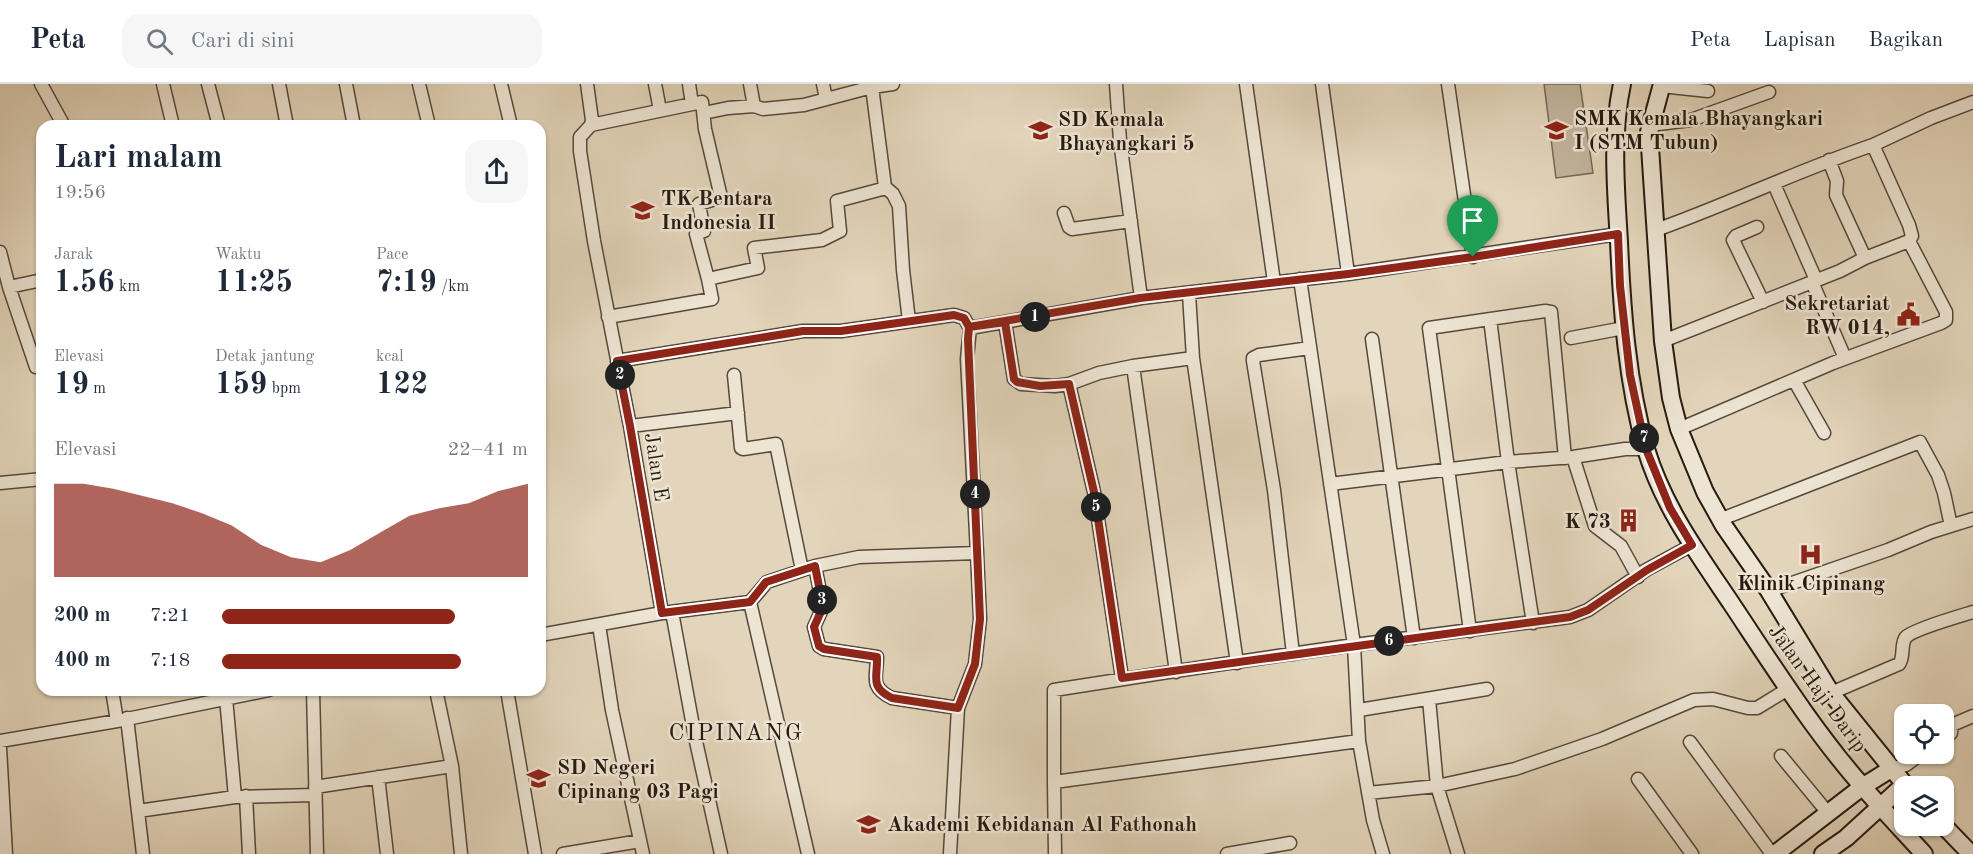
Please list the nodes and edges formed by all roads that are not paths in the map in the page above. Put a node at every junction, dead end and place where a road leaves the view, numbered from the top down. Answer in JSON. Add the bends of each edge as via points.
{"nodes":[{"id":1,"x":41,"y":84,"type":"edge"},
{"id":2,"x":163,"y":84,"type":"edge"},
{"id":3,"x":208,"y":84,"type":"edge"},
{"id":4,"x":279,"y":84,"type":"edge"},
{"id":5,"x":346,"y":84,"type":"edge"},
{"id":6,"x":419,"y":84,"type":"edge"},
{"id":7,"x":501,"y":84,"type":"edge"},
{"id":8,"x":586,"y":84,"type":"edge"},
{"id":9,"x":655,"y":84,"type":"edge"},
{"id":10,"x":689,"y":84,"type":"edge"},
{"id":11,"x":750,"y":84,"type":"edge"},
{"id":12,"x":823,"y":84,"type":"edge"},
{"id":13,"x":893,"y":84,"type":"edge"},
{"id":14,"x":1116,"y":84,"type":"edge"},
{"id":15,"x":1246,"y":84,"type":"edge"},
{"id":16,"x":1322,"y":84,"type":"edge"},
{"id":17,"x":1448,"y":84,"type":"edge"},
{"id":18,"x":1622,"y":84,"type":"edge"},
{"id":19,"x":1662,"y":85,"type":"edge"},
{"id":20,"x":872,"y":87,"type":"junction"},
{"id":21,"x":1708,"y":91,"type":"dead end"},
{"id":22,"x":1769,"y":92,"type":"dead end"},
{"id":23,"x":826,"y":99,"type":"junction"},
{"id":24,"x":1973,"y":102,"type":"edge"},
{"id":25,"x":692,"y":104,"type":"junction"},
{"id":26,"x":754,"y":106,"type":"junction"},
{"id":27,"x":660,"y":110,"type":"junction"},
{"id":28,"x":704,"y":113,"type":"junction"},
{"id":29,"x":61,"y":120,"type":"edge"},
{"id":30,"x":172,"y":120,"type":"edge"},
{"id":31,"x":217,"y":120,"type":"edge"},
{"id":32,"x":286,"y":120,"type":"edge"},
{"id":33,"x":353,"y":120,"type":"edge"},
{"id":34,"x":428,"y":120,"type":"edge"},
{"id":35,"x":510,"y":120,"type":"edge"},
{"id":36,"x":591,"y":125,"type":"junction"},
{"id":37,"x":1650,"y":125,"type":"junction"},
{"id":38,"x":1873,"y":145,"type":"junction"},
{"id":39,"x":1829,"y":160,"type":"junction"},
{"id":40,"x":1774,"y":184,"type":"junction"},
{"id":41,"x":886,"y":188,"type":"junction"},
{"id":42,"x":1064,"y":213,"type":"dead end"},
{"id":43,"x":1131,"y":221,"type":"junction"},
{"id":44,"x":1757,"y":226,"type":"dead end"},
{"id":45,"x":1656,"y":230,"type":"junction"},
{"id":46,"x":1618,"y":234,"type":"junction"},
{"id":47,"x":1909,"y":241,"type":"junction"},
{"id":48,"x":0,"y":252,"type":"edge"},
{"id":49,"x":1473,"y":257,"type":"junction"},
{"id":50,"x":1864,"y":258,"type":"junction"},
{"id":51,"x":1348,"y":274,"type":"junction"},
{"id":52,"x":708,"y":279,"type":"junction"},
{"id":53,"x":1300,"y":279,"type":"junction"},
{"id":54,"x":36,"y":281,"type":"edge"},
{"id":55,"x":1814,"y":281,"type":"junction"},
{"id":56,"x":1274,"y":282,"type":"junction"},
{"id":57,"x":9,"y":287,"type":"junction"},
{"id":58,"x":1189,"y":294,"type":"junction"},
{"id":59,"x":1140,"y":298,"type":"junction"},
{"id":60,"x":1763,"y":302,"type":"junction"},
{"id":61,"x":608,"y":317,"type":"junction"},
{"id":62,"x":1490,"y":320,"type":"junction"},
{"id":63,"x":909,"y":321,"type":"junction"},
{"id":64,"x":1005,"y":322,"type":"junction"},
{"id":65,"x":969,"y":327,"type":"junction"},
{"id":66,"x":1624,"y":328,"type":"junction"},
{"id":67,"x":1571,"y":338,"type":"dead end"},
{"id":68,"x":1372,"y":339,"type":"dead end"},
{"id":69,"x":1663,"y":341,"type":"junction"},
{"id":70,"x":1310,"y":348,"type":"junction"},
{"id":71,"x":1193,"y":358,"type":"junction"},
{"id":72,"x":1845,"y":358,"type":"junction"},
{"id":73,"x":617,"y":361,"type":"junction"},
{"id":74,"x":1133,"y":366,"type":"junction"},
{"id":75,"x":36,"y":367,"type":"edge"},
{"id":76,"x":734,"y":375,"type":"dead end"},
{"id":77,"x":1794,"y":380,"type":"junction"},
{"id":78,"x":1069,"y":384,"type":"junction"},
{"id":79,"x":738,"y":413,"type":"junction"},
{"id":80,"x":630,"y":426,"type":"junction"},
{"id":81,"x":1679,"y":429,"type":"junction"},
{"id":82,"x":1824,"y":433,"type":"dead end"},
{"id":83,"x":1646,"y":449,"type":"junction"},
{"id":84,"x":1569,"y":457,"type":"junction"},
{"id":85,"x":1508,"y":462,"type":"junction"},
{"id":86,"x":1447,"y":470,"type":"junction"},
{"id":87,"x":1392,"y":475,"type":"junction"},
{"id":88,"x":36,"y":479,"type":"edge"},
{"id":89,"x":0,"y":483,"type":"edge"},
{"id":90,"x":1330,"y":483,"type":"junction"},
{"id":91,"x":1973,"y":519,"type":"edge"},
{"id":92,"x":1719,"y":520,"type":"junction"},
{"id":93,"x":1951,"y":526,"type":"junction"},
{"id":94,"x":1692,"y":545,"type":"junction"},
{"id":95,"x":977,"y":553,"type":"junction"},
{"id":96,"x":815,"y":566,"type":"junction"},
{"id":97,"x":802,"y":570,"type":"junction"},
{"id":98,"x":1638,"y":577,"type":"junction"},
{"id":99,"x":1769,"y":591,"type":"junction"},
{"id":100,"x":750,"y":602,"type":"junction"},
{"id":101,"x":1973,"y":612,"type":"edge"},
{"id":102,"x":667,"y":613,"type":"junction"},
{"id":103,"x":1533,"y":623,"type":"junction"},
{"id":104,"x":599,"y":625,"type":"junction"},
{"id":105,"x":1470,"y":631,"type":"junction"},
{"id":106,"x":546,"y":634,"type":"edge"},
{"id":107,"x":1414,"y":638,"type":"junction"},
{"id":108,"x":1354,"y":645,"type":"junction"},
{"id":109,"x":1293,"y":654,"type":"junction"},
{"id":110,"x":1238,"y":663,"type":"junction"},
{"id":111,"x":1176,"y":672,"type":"junction"},
{"id":112,"x":1122,"y":678,"type":"junction"},
{"id":113,"x":1487,"y":689,"type":"dead end"},
{"id":114,"x":1788,"y":689,"type":"junction"},
{"id":115,"x":1831,"y":693,"type":"junction"},
{"id":116,"x":114,"y":696,"type":"edge"},
{"id":117,"x":219,"y":696,"type":"edge"},
{"id":118,"x":313,"y":696,"type":"edge"},
{"id":119,"x":437,"y":696,"type":"edge"},
{"id":120,"x":508,"y":696,"type":"edge"},
{"id":121,"x":1429,"y":699,"type":"junction"},
{"id":122,"x":958,"y":708,"type":"junction"},
{"id":123,"x":1359,"y":710,"type":"junction"},
{"id":124,"x":1973,"y":716,"type":"edge"},
{"id":125,"x":122,"y":719,"type":"junction"},
{"id":126,"x":1954,"y":724,"type":"edge"},
{"id":127,"x":0,"y":741,"type":"edge"},
{"id":128,"x":1359,"y":741,"type":"junction"},
{"id":129,"x":1690,"y":742,"type":"dead end"},
{"id":130,"x":0,"y":748,"type":"edge"},
{"id":131,"x":1781,"y":756,"type":"dead end"},
{"id":132,"x":1903,"y":764,"type":"edge"},
{"id":133,"x":452,"y":766,"type":"junction"},
{"id":134,"x":1898,"y":767,"type":"junction"},
{"id":135,"x":1902,"y":776,"type":"edge"},
{"id":136,"x":378,"y":777,"type":"junction"},
{"id":137,"x":1638,"y":779,"type":"dead end"},
{"id":138,"x":1054,"y":782,"type":"junction"},
{"id":139,"x":1437,"y":786,"type":"junction"},
{"id":140,"x":1862,"y":787,"type":"junction"},
{"id":141,"x":315,"y":791,"type":"junction"},
{"id":142,"x":1368,"y":793,"type":"junction"},
{"id":143,"x":1894,"y":796,"type":"edge"},
{"id":144,"x":241,"y":797,"type":"junction"},
{"id":145,"x":1882,"y":807,"type":"junction"},
{"id":146,"x":138,"y":811,"type":"junction"},
{"id":147,"x":1828,"y":813,"type":"junction"},
{"id":148,"x":1954,"y":836,"type":"edge"},
{"id":149,"x":640,"y":841,"type":"junction"},
{"id":150,"x":1290,"y":843,"type":"dead end"},
{"id":151,"x":1253,"y":852,"type":"edge"},
{"id":152,"x":6,"y":854,"type":"edge"},
{"id":153,"x":143,"y":854,"type":"edge"},
{"id":154,"x":249,"y":854,"type":"edge"},
{"id":155,"x":317,"y":854,"type":"edge"},
{"id":156,"x":387,"y":854,"type":"edge"},
{"id":157,"x":461,"y":854,"type":"edge"},
{"id":158,"x":535,"y":854,"type":"edge"},
{"id":159,"x":563,"y":854,"type":"edge"},
{"id":160,"x":642,"y":854,"type":"edge"},
{"id":161,"x":721,"y":854,"type":"edge"},
{"id":162,"x":808,"y":854,"type":"edge"},
{"id":163,"x":950,"y":854,"type":"edge"},
{"id":164,"x":1055,"y":854,"type":"edge"},
{"id":165,"x":1227,"y":854,"type":"edge"},
{"id":166,"x":1383,"y":854,"type":"edge"},
{"id":167,"x":1458,"y":854,"type":"edge"},
{"id":168,"x":1692,"y":854,"type":"edge"},
{"id":169,"x":1774,"y":854,"type":"edge"},
{"id":170,"x":1823,"y":854,"type":"edge"},
{"id":171,"x":1924,"y":854,"type":"edge"},
{"id":172,"x":1971,"y":854,"type":"edge"}],
"edges":[{"from":1,"to":29,"type":"street"},
{"from":2,"to":30,"type":"street"},
{"from":3,"to":31,"type":"street"},
{"from":4,"to":32,"type":"street"},
{"from":5,"to":33,"type":"street"},
{"from":6,"to":34,"type":"street"},
{"from":7,"to":35,"type":"street"},
{"from":8,"to":36,"type":"street"},
{"from":9,"to":27,"type":"street"},
{"from":10,"to":25,"type":"street"},
{"from":11,"to":26,"type":"street"},
{"from":12,"to":23,"type":"street"},
{"from":13,"to":20,"type":"street"},
{"from":14,"to":43,"type":"street"},
{"from":15,"to":56,"type":"street"},
{"from":16,"to":51,"type":"street"},
{"from":17,"to":49,"type":"street"},
{"from":18,"to":46,"type":"main road","name":"Jalan Haji Darip","via":[[1616,130]]},
{"from":19,"to":21,"type":"street"},
{"from":19,"to":37,"type":"main road","name":"Jalan Haji Darip"},
{"from":20,"to":23,"type":"street"},
{"from":20,"to":41,"type":"street"},
{"from":22,"to":37,"type":"street","via":[[1691,120]]},
{"from":23,"to":26,"type":"street","via":[[763,109]]},
{"from":24,"to":38,"type":"street"},
{"from":25,"to":27,"type":"street"},
{"from":25,"to":28,"type":"street","via":[[702,102]]},
{"from":26,"to":28,"type":"street"},
{"from":27,"to":36,"type":"street"},
{"from":28,"to":52,"type":"street","via":[[722,197],[699,204],[705,231],[696,234]]},
{"from":36,"to":61,"type":"street","name":"Jalan E","via":[[580,137],[580,151]]},
{"from":37,"to":45,"type":"main road","name":"Jalan Haji Darip"},
{"from":38,"to":39,"type":"street"},
{"from":38,"to":47,"type":"street","via":[[1909,225]]},
{"from":39,"to":40,"type":"street"},
{"from":39,"to":50,"type":"street","via":[[1837,181],[1836,195]]},
{"from":40,"to":45,"type":"street"},
{"from":40,"to":55,"type":"street"},
{"from":41,"to":52,"type":"street","via":[[837,201],[839,233],[822,240],[754,248],[758,268]]},
{"from":41,"to":63,"type":"street","via":[[899,206]]},
{"from":42,"to":43,"type":"street","via":[[1072,229]]},
{"from":43,"to":59,"type":"street"},
{"from":44,"to":60,"type":"street","via":[[1733,240]]},
{"from":45,"to":69,"type":"main road","name":"Jalan Haji Darip"},
{"from":46,"to":49,"type":"street"},
{"from":46,"to":66,"type":"main road","name":"Jalan Haji Darip"},
{"from":47,"to":50,"type":"street"},
{"from":47,"to":72,"type":"street","via":[[1946,312],[1946,320]]},
{"from":48,"to":57,"type":"street"},
{"from":49,"to":51,"type":"street"},
{"from":50,"to":55,"type":"street"},
{"from":51,"to":53,"type":"street"},
{"from":52,"to":61,"type":"street","via":[[711,300]]},
{"from":53,"to":56,"type":"street"},
{"from":53,"to":70,"type":"street"},
{"from":54,"to":57,"type":"street"},
{"from":55,"to":60,"type":"street"},
{"from":55,"to":72,"type":"street"},
{"from":56,"to":58,"type":"street"},
{"from":57,"to":75,"type":"street"},
{"from":58,"to":59,"type":"street"},
{"from":58,"to":71,"type":"street"},
{"from":59,"to":64,"type":"street"},
{"from":60,"to":69,"type":"street"},
{"from":61,"to":73,"type":"street","name":"Jalan E"},
{"from":62,"to":84,"type":"street","via":[[1551,312]]},
{"from":62,"to":85,"type":"street"},
{"from":62,"to":86,"type":"street","via":[[1429,328]]},
{"from":63,"to":65,"type":"street","via":[[961,316]]},
{"from":63,"to":73,"type":"street","via":[[841,331],[803,331]]},
{"from":64,"to":65,"type":"street"},
{"from":64,"to":78,"type":"street","via":[[1017,382],[1040,386]]},
{"from":65,"to":95,"type":"street","via":[[967,359]]},
{"from":66,"to":67,"type":"street"},
{"from":66,"to":83,"type":"main road","name":"Jalan Haji Darip"},
{"from":68,"to":87,"type":"street"},
{"from":69,"to":81,"type":"main road","name":"Jalan Haji Darip"},
{"from":70,"to":90,"type":"street"},
{"from":70,"to":109,"type":"street","via":[[1253,358],[1274,490]]},
{"from":71,"to":74,"type":"street"},
{"from":71,"to":110,"type":"street"},
{"from":72,"to":77,"type":"street"},
{"from":73,"to":80,"type":"street","name":"Jalan E"},
{"from":74,"to":78,"type":"street"},
{"from":74,"to":111,"type":"street"},
{"from":76,"to":79,"type":"street"},
{"from":77,"to":81,"type":"street"},
{"from":77,"to":82,"type":"street"},
{"from":78,"to":112,"type":"street","via":[[1094,492]]},
{"from":79,"to":80,"type":"street"},
{"from":79,"to":97,"type":"street","via":[[742,449],[776,444]]},
{"from":80,"to":102,"type":"street","name":"Jalan E"},
{"from":81,"to":92,"type":"main road","name":"Jalan Haji Darip"},
{"from":83,"to":84,"type":"street"},
{"from":83,"to":94,"type":"main road","name":"Jalan Haji Darip","via":[[1670,508]]},
{"from":84,"to":85,"type":"street"},
{"from":84,"to":98,"type":"street","via":[[1595,526],[1621,546]]},
{"from":85,"to":86,"type":"street"},
{"from":85,"to":103,"type":"street"},
{"from":86,"to":87,"type":"street"},
{"from":86,"to":105,"type":"street"},
{"from":87,"to":90,"type":"street"},
{"from":87,"to":107,"type":"street"},
{"from":88,"to":89,"type":"street"},
{"from":90,"to":108,"type":"street"},
{"from":91,"to":93,"type":"street"},
{"from":92,"to":93,"type":"street","via":[[1920,442],[1938,475]]},
{"from":92,"to":99,"type":"main road","name":"Jalan Haji Darip"},
{"from":93,"to":99,"type":"street"},
{"from":94,"to":98,"type":"street"},
{"from":94,"to":114,"type":"main road","name":"Jalan Haji Darip"},
{"from":95,"to":96,"type":"street","via":[[859,557]]},
{"from":95,"to":122,"type":"street","via":[[980,619],[975,664]]},
{"from":96,"to":97,"type":"street"},
{"from":96,"to":122,"type":"street","via":[[823,607],[814,627],[819,646],[877,657],[875,683],[892,698]]},
{"from":97,"to":100,"type":"street","via":[[766,582]]},
{"from":98,"to":103,"type":"street","via":[[1588,610]]},
{"from":99,"to":115,"type":"main road","name":"Jalan Haji Darip"},
{"from":100,"to":102,"type":"street"},
{"from":100,"to":162,"type":"street"},
{"from":101,"to":115,"type":"street","via":[[1907,637],[1899,664]]},
{"from":102,"to":104,"type":"street"},
{"from":102,"to":161,"type":"street","name":"Jalan E"},
{"from":103,"to":105,"type":"street"},
{"from":104,"to":106,"type":"street"},
{"from":104,"to":149,"type":"street","via":[[612,710]]},
{"from":105,"to":107,"type":"street"},
{"from":107,"to":108,"type":"street"},
{"from":108,"to":109,"type":"street"},
{"from":108,"to":123,"type":"street"},
{"from":109,"to":110,"type":"street"},
{"from":110,"to":111,"type":"street"},
{"from":111,"to":112,"type":"street"},
{"from":112,"to":138,"type":"street","via":[[1054,690]]},
{"from":113,"to":121,"type":"street"},
{"from":114,"to":139,"type":"street","via":[[1757,708],[1713,699],[1694,700],[1602,739],[1515,769]]},
{"from":114,"to":140,"type":"main road","name":"Jalan Haji Darip"},
{"from":115,"to":134,"type":"main road","name":"Jalan Haji Darip"},
{"from":116,"to":125,"type":"street"},
{"from":117,"to":125,"type":"street"},
{"from":117,"to":144,"type":"street"},
{"from":118,"to":141,"type":"street"},
{"from":119,"to":133,"type":"street"},
{"from":120,"to":158,"type":"street"},
{"from":121,"to":123,"type":"street"},
{"from":121,"to":139,"type":"street"},
{"from":122,"to":163,"type":"street"},
{"from":123,"to":128,"type":"street"},
{"from":124,"to":126,"type":"street"},
{"from":125,"to":127,"type":"street"},
{"from":125,"to":146,"type":"street"},
{"from":128,"to":138,"type":"street"},
{"from":128,"to":142,"type":"street"},
{"from":129,"to":169,"type":"street"},
{"from":130,"to":152,"type":"street"},
{"from":131,"to":147,"type":"street"},
{"from":132,"to":134,"type":"street"},
{"from":133,"to":136,"type":"street"},
{"from":133,"to":157,"type":"street"},
{"from":134,"to":135,"type":"main road","name":"Jalan Haji Darip"},
{"from":134,"to":140,"type":"main road"},
{"from":136,"to":141,"type":"street"},
{"from":136,"to":156,"type":"street"},
{"from":137,"to":168,"type":"street"},
{"from":138,"to":164,"type":"street"},
{"from":139,"to":142,"type":"street"},
{"from":139,"to":167,"type":"street"},
{"from":140,"to":145,"type":"main road","name":"Jalan Haji Darip"},
{"from":140,"to":147,"type":"main road"},
{"from":141,"to":144,"type":"street"},
{"from":141,"to":155,"type":"street"},
{"from":142,"to":166,"type":"street"},
{"from":143,"to":145,"type":"main road"},
{"from":144,"to":146,"type":"street"},
{"from":144,"to":154,"type":"street"},
{"from":145,"to":170,"type":"main road"},
{"from":145,"to":171,"type":"main road","name":"Jalan Haji Darip"},
{"from":146,"to":153,"type":"street"},
{"from":147,"to":169,"type":"main road"},
{"from":148,"to":172,"type":"main road"},
{"from":149,"to":159,"type":"street"},
{"from":149,"to":160,"type":"street"},
{"from":150,"to":151,"type":"street"},
{"from":151,"to":165,"type":"street"}]}
